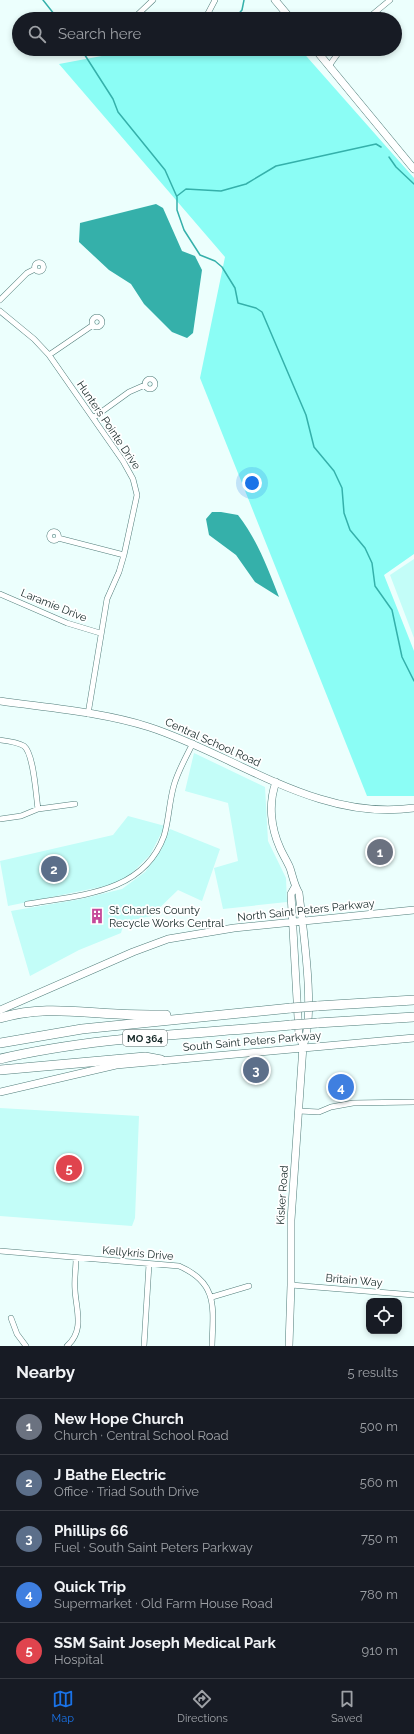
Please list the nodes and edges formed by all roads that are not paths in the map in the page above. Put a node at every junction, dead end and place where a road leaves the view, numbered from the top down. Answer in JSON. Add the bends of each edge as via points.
{"nodes":[{"id":1,"x":153,"y":0,"type":"edge"},
{"id":2,"x":215,"y":0,"type":"edge"},
{"id":3,"x":275,"y":0,"type":"edge"},
{"id":4,"x":390,"y":0,"type":"edge"},
{"id":5,"x":140,"y":12,"type":"edge"},
{"id":6,"x":209,"y":12,"type":"edge"},
{"id":7,"x":285,"y":12,"type":"edge"},
{"id":8,"x":375,"y":12,"type":"edge"},
{"id":9,"x":321,"y":56,"type":"edge"},
{"id":10,"x":336,"y":56,"type":"edge"},
{"id":11,"x":329,"y":66,"type":"junction"},
{"id":12,"x":414,"y":170,"type":"edge"},
{"id":13,"x":35,"y":269,"type":"dead end"},
{"id":14,"x":0,"y":300,"type":"edge"},
{"id":15,"x":0,"y":311,"type":"edge"},
{"id":16,"x":93,"y":325,"type":"dead end"},
{"id":17,"x":49,"y":355,"type":"junction"},
{"id":18,"x":145,"y":384,"type":"dead end"},
{"id":19,"x":93,"y":418,"type":"junction"},
{"id":20,"x":58,"y":538,"type":"dead end"},
{"id":21,"x":124,"y":555,"type":"junction"},
{"id":22,"x":0,"y":594,"type":"edge"},
{"id":23,"x":100,"y":633,"type":"junction"},
{"id":24,"x":0,"y":701,"type":"edge"},
{"id":25,"x":88,"y":714,"type":"junction"},
{"id":26,"x":0,"y":740,"type":"edge"},
{"id":27,"x":193,"y":744,"type":"junction"},
{"id":28,"x":276,"y":782,"type":"junction"},
{"id":29,"x":75,"y":804,"type":"dead end"},
{"id":30,"x":414,"y":808,"type":"edge"},
{"id":31,"x":38,"y":809,"type":"junction"},
{"id":32,"x":0,"y":819,"type":"edge"},
{"id":33,"x":295,"y":887,"type":"junction"},
{"id":34,"x":27,"y":904,"type":"dead end"},
{"id":35,"x":414,"y":910,"type":"edge"},
{"id":36,"x":302,"y":920,"type":"junction"},
{"id":37,"x":292,"y":921,"type":"junction"},
{"id":38,"x":414,"y":1000,"type":"edge"},
{"id":39,"x":0,"y":1010,"type":"edge"},
{"id":40,"x":208,"y":1016,"type":"junction"},
{"id":41,"x":414,"y":1017,"type":"edge"},
{"id":42,"x":0,"y":1018,"type":"edge"},
{"id":43,"x":414,"y":1038,"type":"edge"},
{"id":44,"x":0,"y":1043,"type":"edge"},
{"id":45,"x":303,"y":1046,"type":"junction"},
{"id":46,"x":0,"y":1059,"type":"edge"},
{"id":47,"x":160,"y":1060,"type":"junction"},
{"id":48,"x":0,"y":1070,"type":"edge"},
{"id":49,"x":0,"y":1092,"type":"edge"},
{"id":50,"x":414,"y":1102,"type":"edge"},
{"id":51,"x":299,"y":1111,"type":"junction"},
{"id":52,"x":0,"y":1251,"type":"edge"},
{"id":53,"x":76,"y":1258,"type":"junction"},
{"id":54,"x":149,"y":1264,"type":"junction"},
{"id":55,"x":292,"y":1285,"type":"junction"},
{"id":56,"x":249,"y":1286,"type":"dead end"},
{"id":57,"x":414,"y":1295,"type":"edge"},
{"id":58,"x":212,"y":1297,"type":"junction"},
{"id":59,"x":11,"y":1318,"type":"dead end"},
{"id":60,"x":26,"y":1346,"type":"edge"},
{"id":61,"x":67,"y":1346,"type":"edge"},
{"id":62,"x":144,"y":1346,"type":"edge"},
{"id":63,"x":212,"y":1346,"type":"edge"},
{"id":64,"x":289,"y":1346,"type":"edge"}],
"edges":[{"from":1,"to":5,"type":"street"},
{"from":2,"to":6,"type":"street"},
{"from":3,"to":7,"type":"main road"},
{"from":4,"to":8,"type":"street"},
{"from":9,"to":11,"type":"main road"},
{"from":10,"to":11,"type":"street"},
{"from":11,"to":12,"type":"main road"},
{"from":13,"to":14,"type":"street","via":[[27,272]]},
{"from":15,"to":17,"type":"street","name":"Hunters Pointe Drive"},
{"from":16,"to":17,"type":"street"},
{"from":17,"to":19,"type":"street","name":"Hunters Pointe Drive"},
{"from":18,"to":19,"type":"street","via":[[129,392]]},
{"from":19,"to":21,"type":"street","name":"Hunters Pointe Drive","via":[[124,461],[137,494]]},
{"from":20,"to":21,"type":"street"},
{"from":21,"to":23,"type":"street","name":"Hunters Pointe Drive","via":[[107,599]]},
{"from":22,"to":23,"type":"street","name":"Laramie Drive","via":[[67,623]]},
{"from":23,"to":25,"type":"street","name":"Hunters Pointe Drive"},
{"from":24,"to":25,"type":"main road","name":"Central School Road"},
{"from":25,"to":27,"type":"main road","name":"Central School Road","via":[[147,726]]},
{"from":26,"to":31,"type":"street","via":[[26,748]]},
{"from":27,"to":28,"type":"main road","name":"Central School Road"},
{"from":27,"to":34,"type":"street","via":[[174,785],[164,836],[155,854],[143,868],[125,882],[108,889]]},
{"from":28,"to":30,"type":"main road","name":"Central School Road","via":[[316,798],[343,805],[386,810]]},
{"from":28,"to":33,"type":"main road","name":"Kisker Road","via":[[272,804],[273,828],[290,867]]},
{"from":29,"to":31,"type":"street"},
{"from":31,"to":32,"type":"street","via":[[21,816]]},
{"from":33,"to":36,"type":"main road","name":"Kisker Road","via":[[299,893]]},
{"from":33,"to":37,"type":"main road","name":"Kisker Road","via":[[292,894]]},
{"from":35,"to":36,"type":"main road","name":"North Saint Peters Parkway"},
{"from":36,"to":37,"type":"main road","name":"North Saint Peters Parkway"},
{"from":36,"to":45,"type":"main road","name":"Kisker Road","via":[[308,987],[308,1036]]},
{"from":37,"to":39,"type":"main road","name":"North Saint Peters Parkway","via":[[207,931],[168,939]]},
{"from":37,"to":45,"type":"main road","name":"Kisker Road","via":[[299,1035]]},
{"from":38,"to":40,"type":"highway","number":"MO 364","bridge":true},
{"from":40,"to":42,"type":"highway","via":[[116,1014],[64,1009],[35,1011]]},
{"from":40,"to":44,"type":"highway","number":"MO 364","via":[[82,1029]]},
{"from":41,"to":46,"type":"highway","number":"MO 364","bridge":true,"via":[[291,1025],[97,1043]]},
{"from":43,"to":45,"type":"main road","name":"South Saint Peters Parkway"},
{"from":45,"to":47,"type":"main road","name":"South Saint Peters Parkway"},
{"from":45,"to":51,"type":"main road","name":"Kisker Road"},
{"from":47,"to":48,"type":"highway","via":[[145,1057]]},
{"from":47,"to":49,"type":"main road","name":"South Saint Peters Parkway","via":[[98,1068]]},
{"from":50,"to":51,"type":"street","via":[[353,1103],[319,1112]]},
{"from":51,"to":55,"type":"main road","name":"Kisker Road","via":[[291,1220]]},
{"from":52,"to":53,"type":"street","name":"Kellykris Drive"},
{"from":53,"to":54,"type":"street","name":"Kellykris Drive"},
{"from":53,"to":61,"type":"street","via":[[75,1288],[79,1321],[75,1337]]},
{"from":54,"to":58,"type":"street","name":"Kellykris Drive","via":[[179,1266],[192,1272],[203,1282]]},
{"from":54,"to":62,"type":"street"},
{"from":55,"to":57,"type":"street","name":"Britain Way"},
{"from":55,"to":64,"type":"main road","name":"Kisker Road"},
{"from":56,"to":58,"type":"street"},
{"from":58,"to":63,"type":"street"},
{"from":59,"to":60,"type":"street","via":[[17,1334]]}]}
